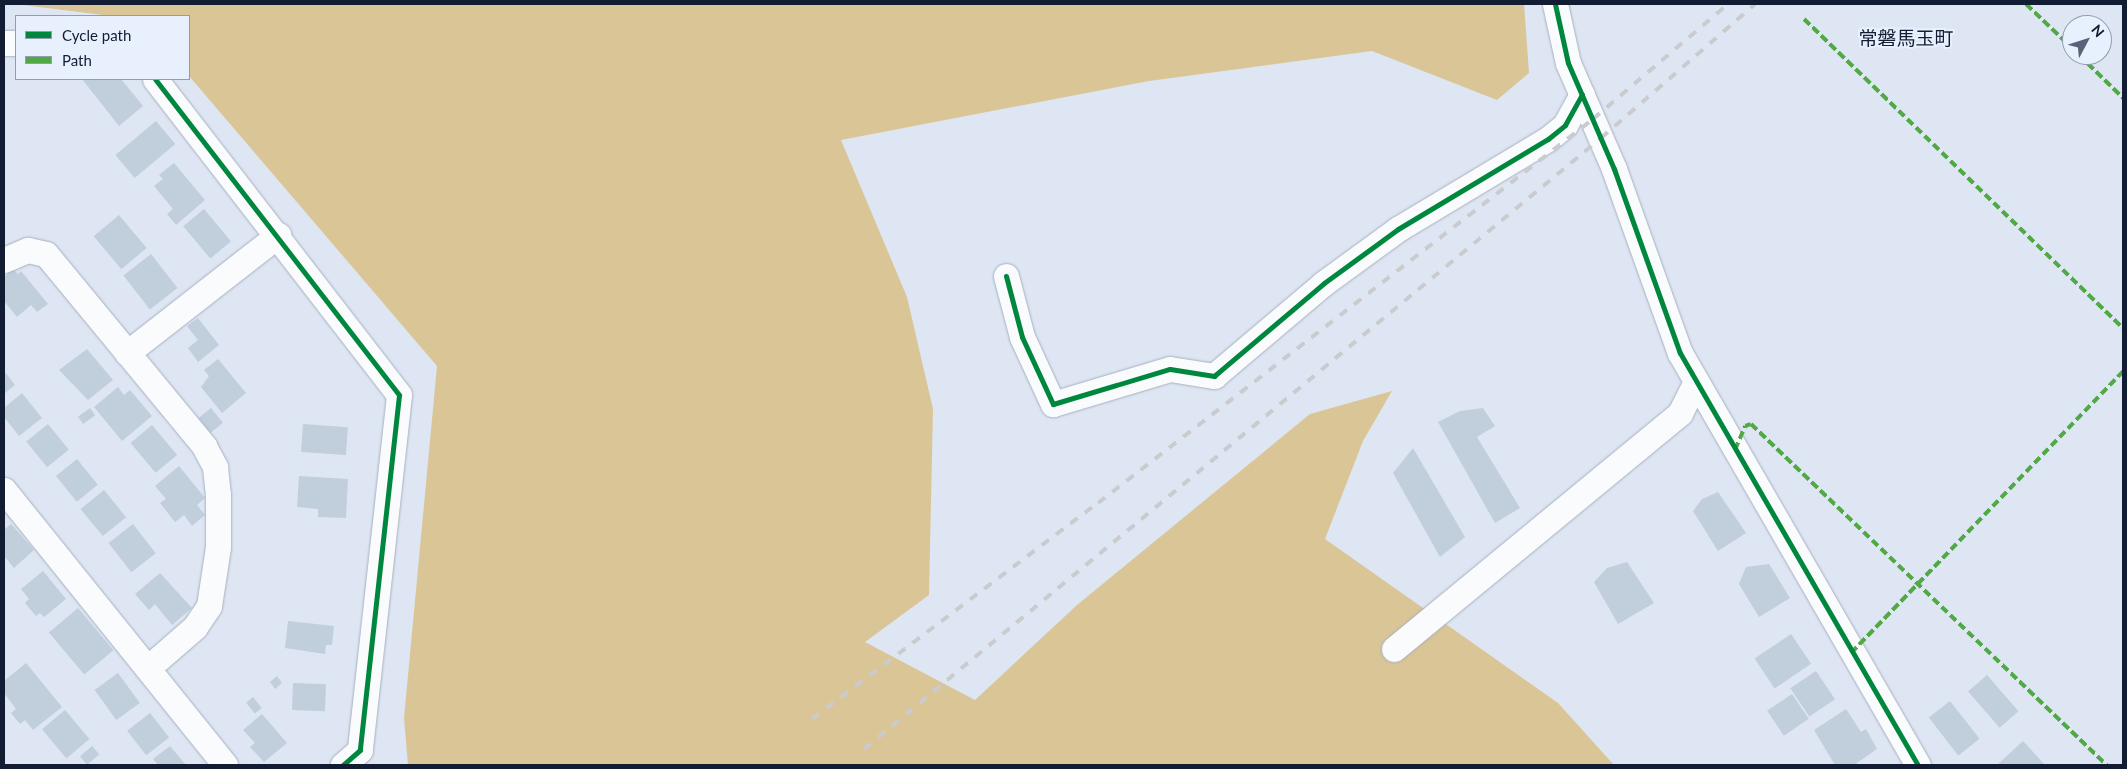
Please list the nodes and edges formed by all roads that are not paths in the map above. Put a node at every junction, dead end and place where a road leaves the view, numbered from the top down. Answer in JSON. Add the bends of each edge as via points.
{"nodes":[{"id":1,"x":1555,"y":4,"type":"edge"},
{"id":2,"x":156,"y":80,"type":"edge"},
{"id":3,"x":1582,"y":94,"type":"junction"},
{"id":4,"x":278,"y":235,"type":"junction"},
{"id":5,"x":4,"y":260,"type":"edge"},
{"id":6,"x":1006,"y":276,"type":"dead end"},
{"id":7,"x":127,"y":353,"type":"junction"},
{"id":8,"x":1696,"y":382,"type":"junction"},
{"id":9,"x":4,"y":490,"type":"edge"},
{"id":10,"x":1394,"y":649,"type":"dead end"},
{"id":11,"x":149,"y":668,"type":"junction"},
{"id":12,"x":225,"y":765,"type":"edge"},
{"id":13,"x":343,"y":765,"type":"edge"},
{"id":14,"x":1918,"y":765,"type":"edge"}],
"edges":[{"from":1,"to":3,"type":"street","via":[[1568,63]]},
{"from":2,"to":4,"type":"street"},
{"from":3,"to":6,"type":"street","via":[[1565,125],[1548,139],[1398,229],[1324,283],[1214,376],[1170,369],[1053,404],[1022,337]]},
{"from":3,"to":8,"type":"street","via":[[1614,170],[1680,353]]},
{"from":4,"to":7,"type":"street"},
{"from":4,"to":13,"type":"street","via":[[399,395],[360,750]]},
{"from":5,"to":7,"type":"street","via":[[28,250],[46,254]]},
{"from":7,"to":11,"type":"street","via":[[204,446],[215,467],[218,494],[218,546],[209,606],[195,627]]},
{"from":8,"to":10,"type":"street","via":[[1680,413]]},
{"from":8,"to":14,"type":"street"},
{"from":9,"to":11,"type":"street"},
{"from":11,"to":12,"type":"street"}]}
